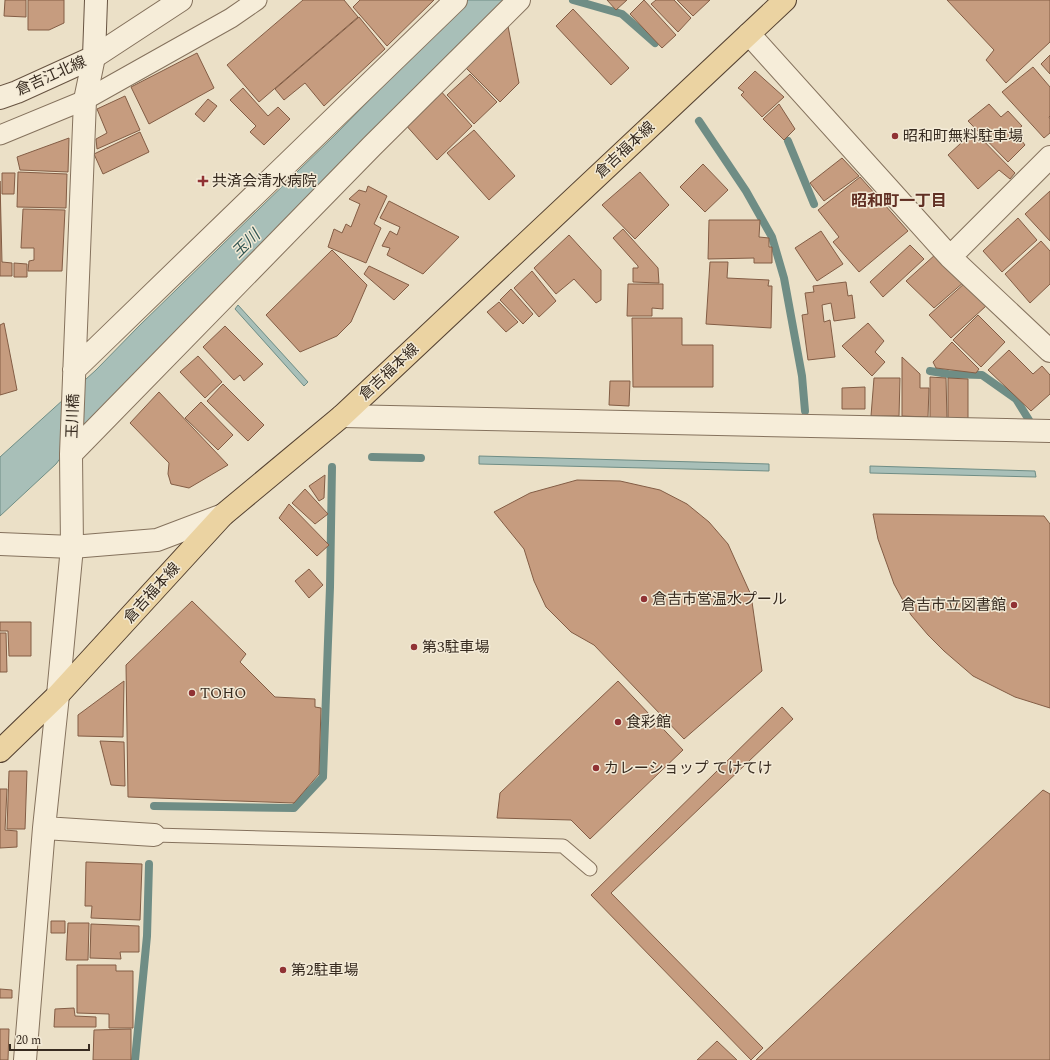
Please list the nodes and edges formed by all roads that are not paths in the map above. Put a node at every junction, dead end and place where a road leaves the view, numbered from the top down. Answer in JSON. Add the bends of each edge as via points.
{"nodes":[{"id":1,"x":96,"y":0,"type":"edge"},
{"id":2,"x":181,"y":0,"type":"edge"},
{"id":3,"x":257,"y":0,"type":"edge"},
{"id":4,"x":456,"y":0,"type":"edge"},
{"id":5,"x":519,"y":0,"type":"edge"},
{"id":6,"x":785,"y":0,"type":"edge"},
{"id":7,"x":749,"y":34,"type":"junction"},
{"id":8,"x":94,"y":56,"type":"junction"},
{"id":9,"x":0,"y":98,"type":"edge"},
{"id":10,"x":85,"y":100,"type":"junction"},
{"id":11,"x":0,"y":135,"type":"edge"},
{"id":12,"x":1050,"y":157,"type":"edge"},
{"id":13,"x":950,"y":257,"type":"junction"},
{"id":14,"x":1050,"y":351,"type":"edge"},
{"id":15,"x":74,"y":375,"type":"junction"},
{"id":16,"x":342,"y":416,"type":"junction"},
{"id":17,"x":1050,"y":431,"type":"edge"},
{"id":18,"x":71,"y":452,"type":"junction"},
{"id":19,"x":223,"y":515,"type":"junction"},
{"id":20,"x":0,"y":544,"type":"edge"},
{"id":21,"x":72,"y":547,"type":"junction"},
{"id":22,"x":58,"y":695,"type":"junction"},
{"id":23,"x":0,"y":751,"type":"edge"},
{"id":24,"x":44,"y":828,"type":"junction"},
{"id":25,"x":154,"y":835,"type":"joint"},
{"id":26,"x":590,"y":869,"type":"dead end"},
{"id":27,"x":25,"y":1060,"type":"edge"}],
"edges":[{"from":1,"to":8,"type":"street","name":"倉吉江北線"},
{"from":2,"to":8,"type":"street"},
{"from":3,"to":10,"type":"street","via":[[231,18]]},
{"from":4,"to":15,"type":"street"},
{"from":5,"to":18,"type":"street"},
{"from":6,"to":7,"type":"main road","name":"倉吉福本線"},
{"from":7,"to":13,"type":"street"},
{"from":7,"to":16,"type":"main road","name":"倉吉福本線"},
{"from":8,"to":9,"type":"street","name":"倉吉江北線"},
{"from":8,"to":10,"type":"street","name":"玉川橋"},
{"from":10,"to":11,"type":"street"},
{"from":10,"to":15,"type":"street","name":"玉川橋"},
{"from":12,"to":13,"type":"street"},
{"from":13,"to":14,"type":"street"},
{"from":15,"to":18,"type":"street","name":"玉川橋"},
{"from":16,"to":17,"type":"street"},
{"from":16,"to":19,"type":"main road","name":"倉吉福本線"},
{"from":18,"to":21,"type":"street","name":"玉川橋"},
{"from":19,"to":21,"type":"street","via":[[158,540]]},
{"from":19,"to":22,"type":"main road","name":"倉吉福本線"},
{"from":20,"to":21,"type":"street"},
{"from":21,"to":22,"type":"street","name":"玉川橋"},
{"from":22,"to":23,"type":"main road","name":"倉吉福本線"},
{"from":22,"to":24,"type":"street","name":"玉川橋"},
{"from":24,"to":25,"type":"street"},
{"from":24,"to":27,"type":"street","name":"玉川橋"},
{"from":25,"to":26,"type":"lane","via":[[563,846]]}]}
